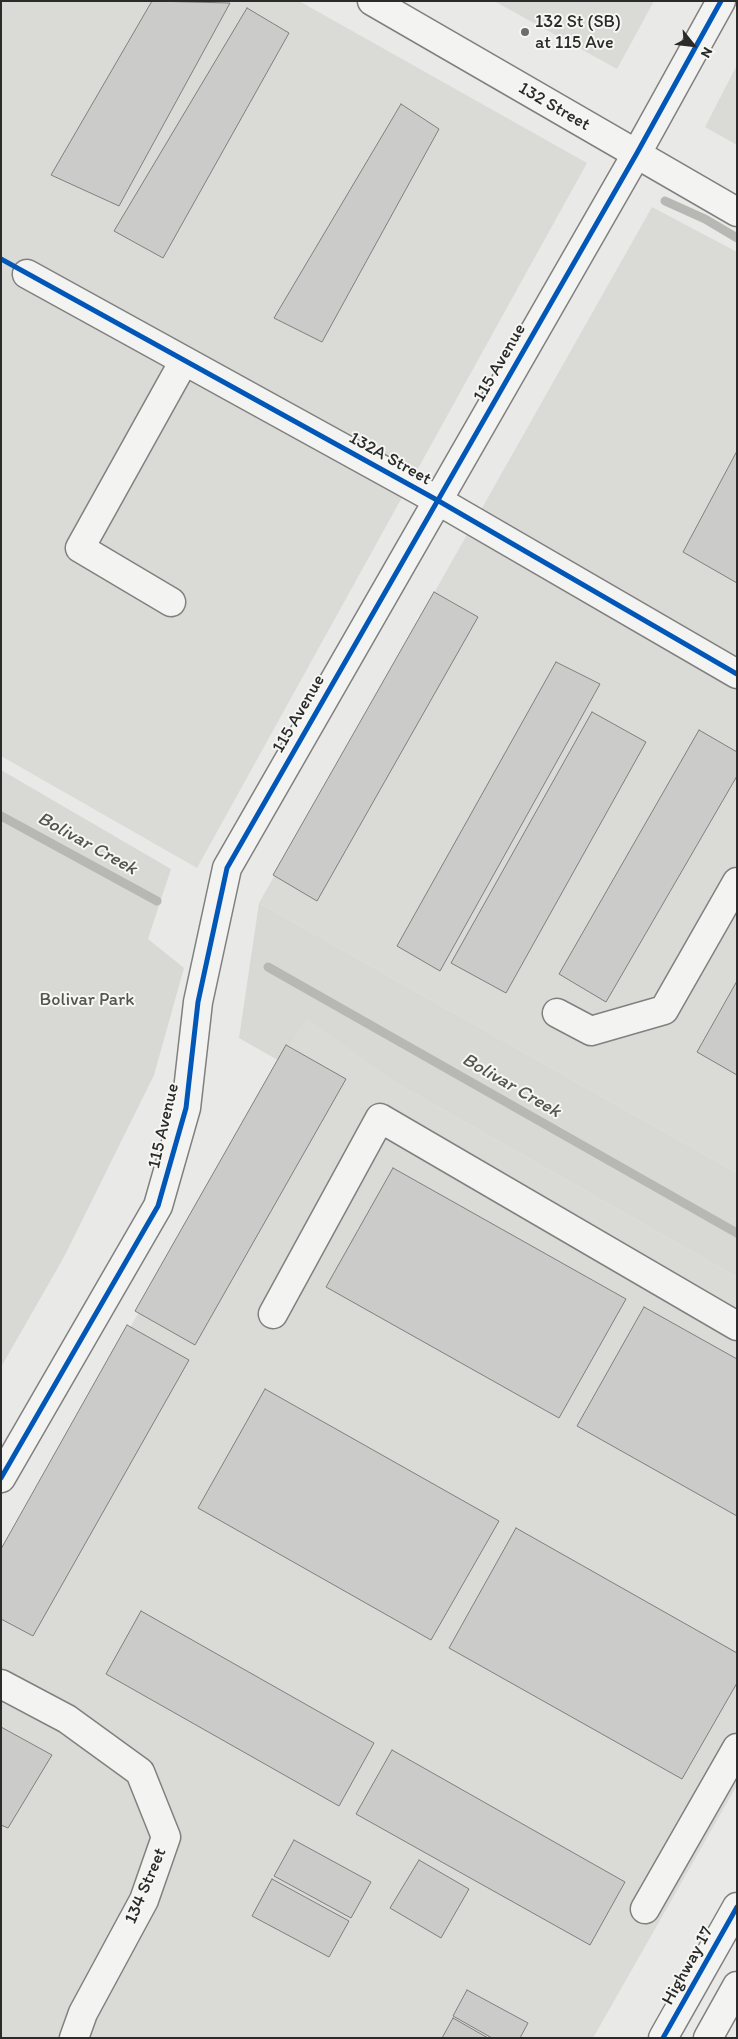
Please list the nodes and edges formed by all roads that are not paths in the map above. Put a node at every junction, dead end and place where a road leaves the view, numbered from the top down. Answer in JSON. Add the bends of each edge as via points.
{"nodes":[{"id":1,"x":372,"y":1,"type":"edge"},
{"id":2,"x":721,"y":1,"type":"edge"},
{"id":3,"x":637,"y":153,"type":"junction"},
{"id":4,"x":737,"y":212,"type":"edge"},
{"id":5,"x":27,"y":274,"type":"dead end"},
{"id":6,"x":184,"y":361,"type":"junction"},
{"id":7,"x":437,"y":500,"type":"junction"},
{"id":8,"x":171,"y":602,"type":"dead end"},
{"id":9,"x":737,"y":674,"type":"edge"},
{"id":10,"x":737,"y":882,"type":"edge"},
{"id":11,"x":557,"y":1013,"type":"dead end"},
{"id":12,"x":273,"y":1314,"type":"dead end"},
{"id":13,"x":737,"y":1326,"type":"edge"},
{"id":14,"x":1,"y":1478,"type":"edge"},
{"id":15,"x":1,"y":1684,"type":"edge"},
{"id":16,"x":737,"y":1748,"type":"edge"},
{"id":17,"x":737,"y":1907,"type":"edge"},
{"id":18,"x":645,"y":1909,"type":"dead end"},
{"id":19,"x":737,"y":1986,"type":"edge"},
{"id":20,"x":74,"y":2038,"type":"edge"},
{"id":21,"x":663,"y":2038,"type":"edge"},
{"id":22,"x":708,"y":2038,"type":"edge"}],
"edges":[{"from":1,"to":3,"type":"main road","name":"132 Street"},
{"from":2,"to":3,"type":"main road","name":"115 Avenue"},
{"from":3,"to":4,"type":"main road","name":"132 Street"},
{"from":3,"to":7,"type":"main road","name":"115 Avenue"},
{"from":5,"to":6,"type":"main road","name":"132A Street"},
{"from":6,"to":7,"type":"main road","name":"132A Street"},
{"from":6,"to":8,"type":"main road","via":[[80,548]]},
{"from":7,"to":9,"type":"main road","name":"132A Street"},
{"from":7,"to":14,"type":"main road","name":"115 Avenue","via":[[227,868],[198,1002],[186,1108],[158,1206]]},
{"from":10,"to":11,"type":"main road","via":[[664,1010],[591,1031]]},
{"from":12,"to":13,"type":"main road","via":[[380,1118]]},
{"from":15,"to":20,"type":"main road","name":"134 Street","via":[[67,1719],[140,1772],[166,1837],[144,1900],[83,2013]]},
{"from":16,"to":18,"type":"main road"},
{"from":17,"to":21,"type":"main road","name":"Highway 17"},
{"from":19,"to":22,"type":"main road"}]}
